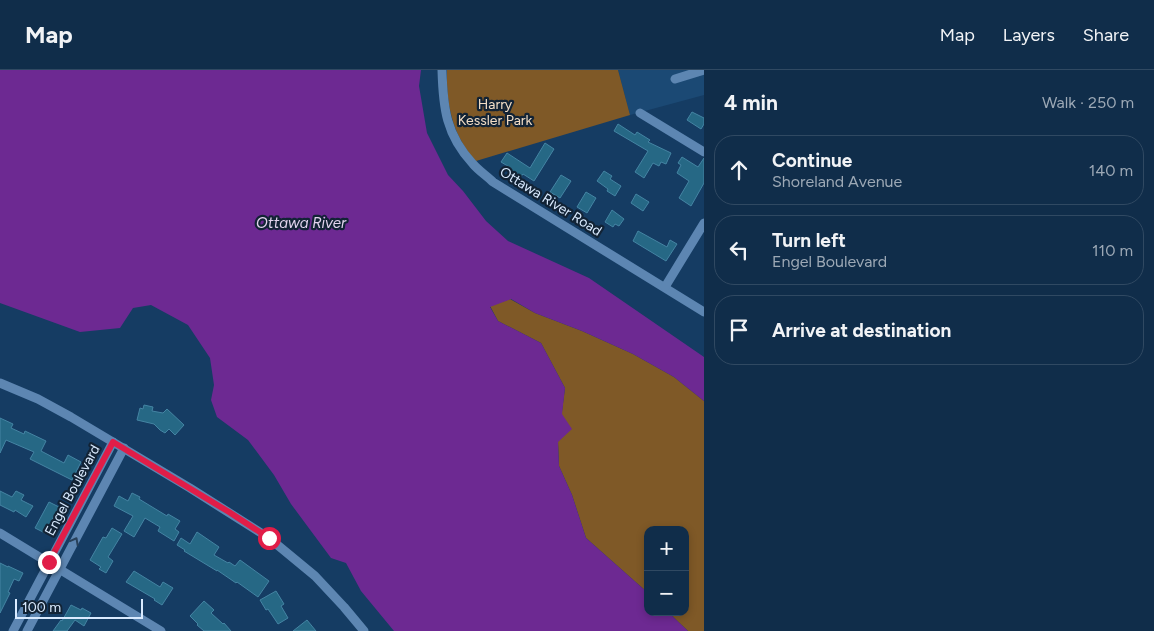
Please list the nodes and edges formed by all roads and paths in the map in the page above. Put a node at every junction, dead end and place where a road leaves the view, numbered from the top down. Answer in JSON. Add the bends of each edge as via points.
{"nodes":[{"id":1,"x":442,"y":70,"type":"edge"},
{"id":2,"x":704,"y":70,"type":"edge"},
{"id":3,"x":675,"y":79,"type":"dead end"},
{"id":4,"x":640,"y":113,"type":"dead end"},
{"id":5,"x":704,"y":152,"type":"edge"},
{"id":6,"x":704,"y":223,"type":"edge"},
{"id":7,"x":665,"y":287,"type":"junction"},
{"id":8,"x":704,"y":312,"type":"edge"},
{"id":9,"x":0,"y":383,"type":"edge"},
{"id":10,"x":113,"y":442,"type":"junction"},
{"id":11,"x":124,"y":448,"type":"junction"},
{"id":12,"x":0,"y":533,"type":"edge"},
{"id":13,"x":49,"y":562,"type":"junction"},
{"id":14,"x":60,"y":569,"type":"junction"},
{"id":15,"x":12,"y":631,"type":"edge"},
{"id":16,"x":27,"y":631,"type":"edge"},
{"id":17,"x":161,"y":631,"type":"edge"},
{"id":18,"x":364,"y":631,"type":"edge"}],
"edges":[{"from":1,"to":7,"type":"street","name":"Ottawa River Road","via":[[443,100],[449,125],[473,165],[494,182]]},
{"from":2,"to":3,"type":"street"},
{"from":4,"to":5,"type":"street"},
{"from":6,"to":7,"type":"street"},
{"from":7,"to":8,"type":"street","name":"Ottawa River Road"},
{"from":9,"to":10,"type":"street","via":[[51,406]]},
{"from":10,"to":11,"type":"street"},
{"from":10,"to":13,"type":"street","name":"Engel Boulevard"},
{"from":14,"to":11,"type":"street","name":"Engel Boulevard","one_way":true},
{"from":11,"to":18,"type":"street","via":[[269,538],[315,576]]},
{"from":12,"to":13,"type":"street"},
{"from":13,"to":14,"type":"street"},
{"from":13,"to":15,"type":"street","name":"Engel Boulevard"},
{"from":14,"to":16,"type":"street","name":"Engel Boulevard"},
{"from":14,"to":17,"type":"street"}]}
